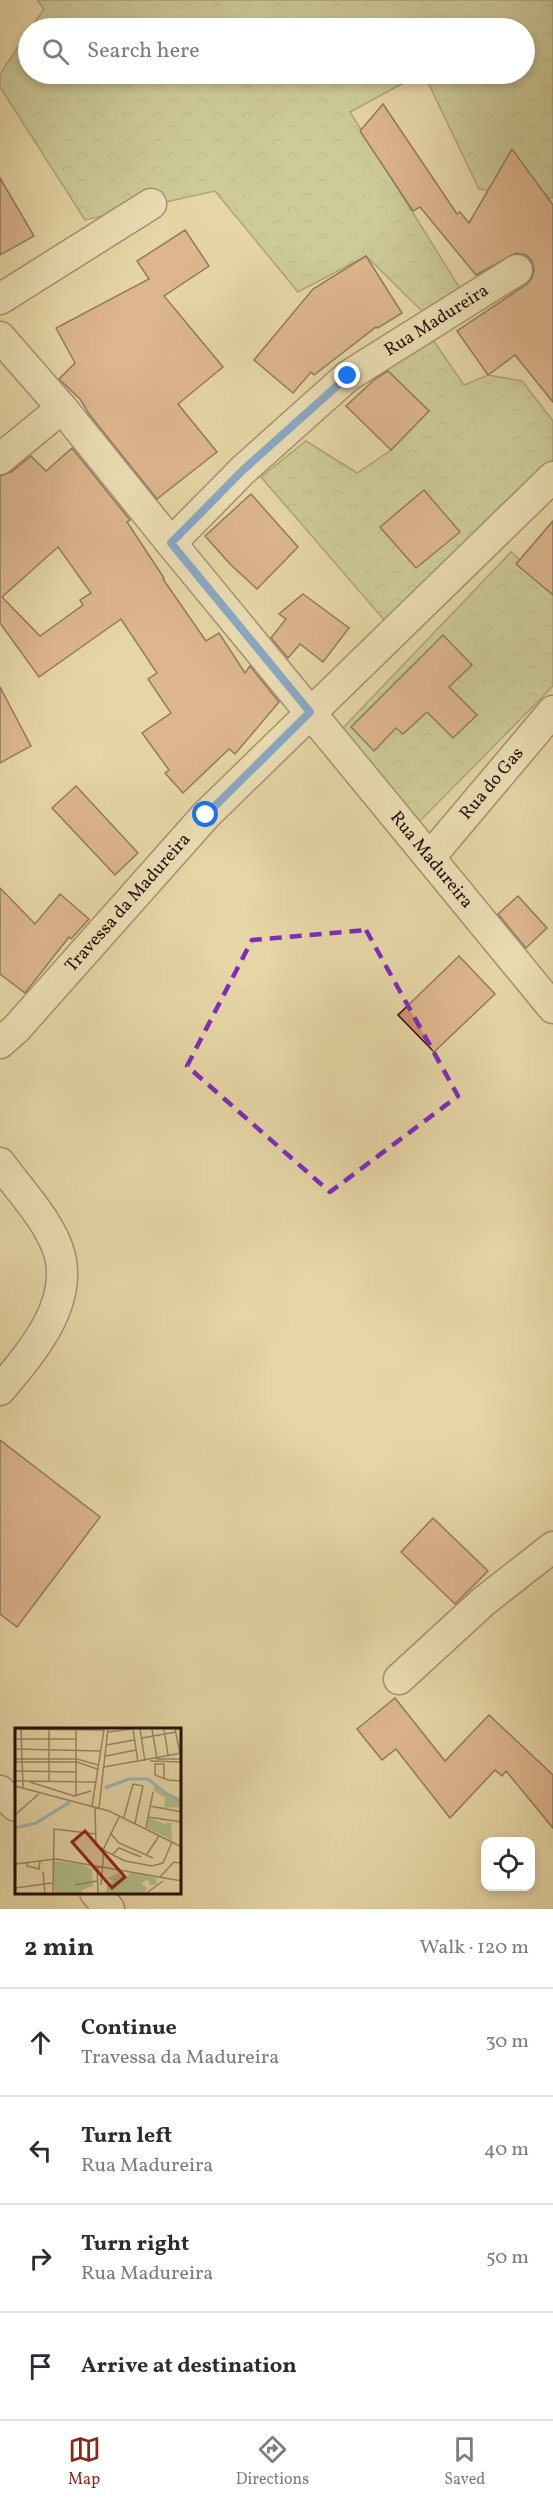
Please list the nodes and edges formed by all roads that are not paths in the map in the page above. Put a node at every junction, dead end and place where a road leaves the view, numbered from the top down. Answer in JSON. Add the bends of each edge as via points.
{"nodes":[{"id":1,"x":151,"y":204,"type":"dead end"},
{"id":2,"x":517,"y":270,"type":"dead end"},
{"id":3,"x":0,"y":299,"type":"edge"},
{"id":4,"x":0,"y":337,"type":"edge"},
{"id":5,"x":62,"y":408,"type":"junction"},
{"id":6,"x":0,"y":459,"type":"edge"},
{"id":7,"x":553,"y":477,"type":"edge"},
{"id":8,"x":171,"y":543,"type":"junction"},
{"id":9,"x":553,"y":711,"type":"edge"},
{"id":10,"x":310,"y":712,"type":"junction"},
{"id":11,"x":430,"y":857,"type":"junction"},
{"id":12,"x":553,"y":1008,"type":"edge"},
{"id":13,"x":0,"y":1043,"type":"edge"},
{"id":14,"x":0,"y":1163,"type":"edge"},
{"id":15,"x":0,"y":1390,"type":"edge"},
{"id":16,"x":553,"y":1546,"type":"edge"},
{"id":17,"x":399,"y":1679,"type":"dead end"},
{"id":18,"x":0,"y":1791,"type":"edge"},
{"id":19,"x":15,"y":1805,"type":"edge"},
{"id":20,"x":96,"y":1894,"type":"edge"},
{"id":21,"x":109,"y":1909,"type":"edge"}],
"edges":[{"from":1,"to":3,"type":"street"},
{"from":2,"to":8,"type":"street","name":"Rua Madureira","via":[[348,376],[243,470]]},
{"from":4,"to":5,"type":"street","name":"Rua Madureira"},
{"from":5,"to":6,"type":"street"},
{"from":5,"to":8,"type":"street","name":"Rua Madureira"},
{"from":7,"to":10,"type":"street"},
{"from":8,"to":10,"type":"street","name":"Rua Madureira"},
{"from":9,"to":11,"type":"street","name":"Rua do Gas"},
{"from":10,"to":11,"type":"street","name":"Rua Madureira"},
{"from":10,"to":13,"type":"street","name":"Travessa da Madureira","via":[[206,815]]},
{"from":11,"to":12,"type":"street","name":"Rua Madureira"},
{"from":14,"to":15,"type":"street","via":[[44,1223],[59,1254],[63,1279],[40,1340]]},
{"from":16,"to":17,"type":"street","via":[[484,1601]]},
{"from":18,"to":19,"type":"street"},
{"from":20,"to":21,"type":"street"}]}
